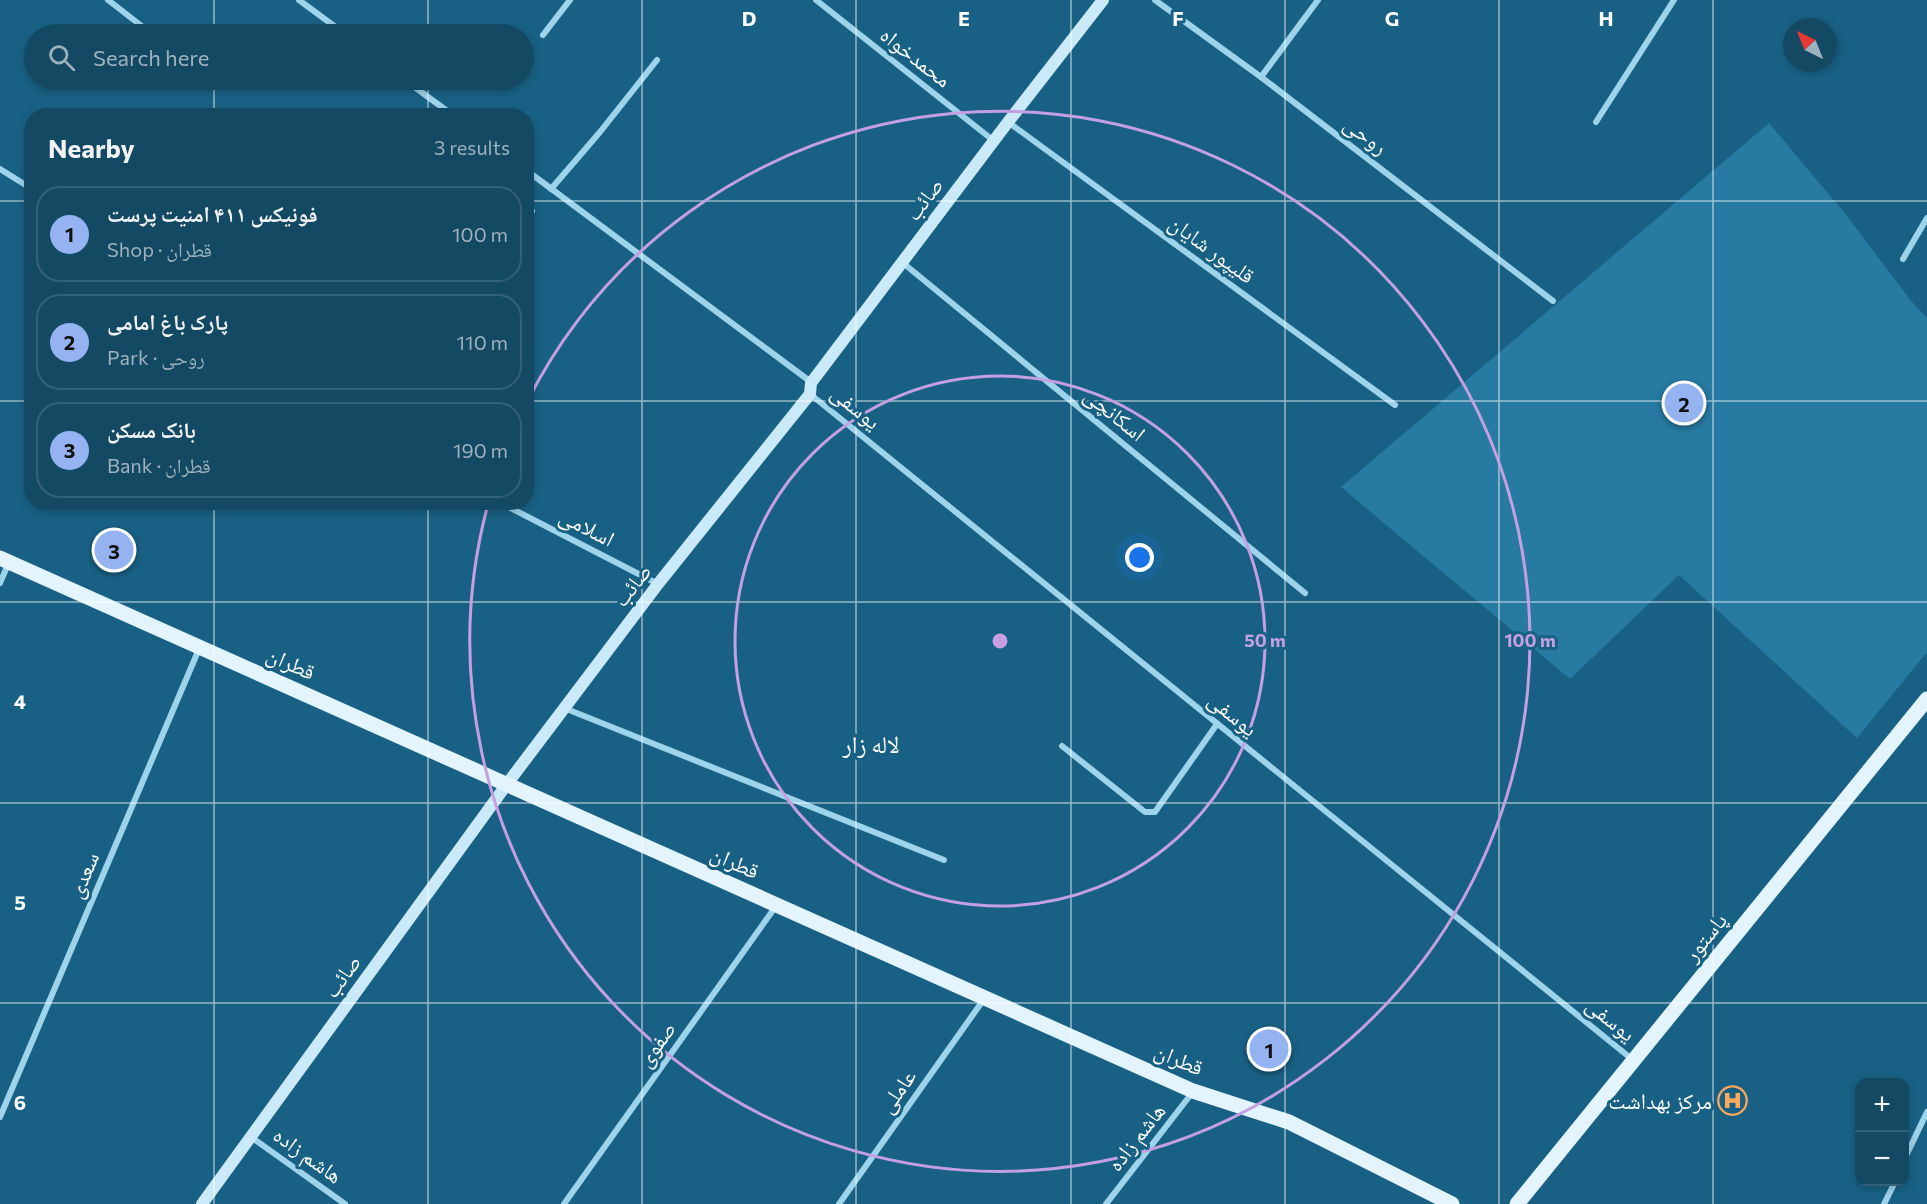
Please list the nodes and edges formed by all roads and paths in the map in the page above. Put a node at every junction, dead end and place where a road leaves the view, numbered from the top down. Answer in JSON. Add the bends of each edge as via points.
{"nodes":[{"id":1,"x":108,"y":0,"type":"edge"},
{"id":2,"x":299,"y":0,"type":"edge"},
{"id":3,"x":570,"y":0,"type":"edge"},
{"id":4,"x":816,"y":0,"type":"edge"},
{"id":5,"x":1103,"y":0,"type":"edge"},
{"id":6,"x":1155,"y":0,"type":"edge"},
{"id":7,"x":1318,"y":0,"type":"edge"},
{"id":8,"x":1674,"y":0,"type":"edge"},
{"id":9,"x":139,"y":24,"type":"edge"},
{"id":10,"x":331,"y":24,"type":"edge"},
{"id":11,"x":543,"y":35,"type":"dead end"},
{"id":12,"x":657,"y":60,"type":"dead end"},
{"id":13,"x":1261,"y":77,"type":"junction"},
{"id":14,"x":419,"y":90,"type":"edge"},
{"id":15,"x":443,"y":108,"type":"edge"},
{"id":16,"x":1008,"y":122,"type":"junction"},
{"id":17,"x":1596,"y":122,"type":"dead end"},
{"id":18,"x":994,"y":141,"type":"junction"},
{"id":19,"x":0,"y":169,"type":"edge"},
{"id":20,"x":534,"y":176,"type":"edge"},
{"id":21,"x":24,"y":184,"type":"edge"},
{"id":22,"x":551,"y":189,"type":"junction"},
{"id":23,"x":1927,"y":218,"type":"edge"},
{"id":24,"x":1903,"y":259,"type":"dead end"},
{"id":25,"x":903,"y":263,"type":"junction"},
{"id":26,"x":1553,"y":301,"type":"dead end"},
{"id":27,"x":811,"y":388,"type":"junction"},
{"id":28,"x":1395,"y":405,"type":"dead end"},
{"id":29,"x":515,"y":510,"type":"edge"},
{"id":30,"x":4,"y":560,"type":"edge"},
{"id":31,"x":0,"y":583,"type":"edge"},
{"id":32,"x":658,"y":584,"type":"junction"},
{"id":33,"x":1305,"y":593,"type":"dead end"},
{"id":34,"x":200,"y":647,"type":"junction"},
{"id":35,"x":1927,"y":699,"type":"edge"},
{"id":36,"x":564,"y":708,"type":"junction"},
{"id":37,"x":1217,"y":724,"type":"junction"},
{"id":38,"x":1062,"y":746,"type":"dead end"},
{"id":39,"x":507,"y":784,"type":"junction"},
{"id":40,"x":944,"y":860,"type":"dead end"},
{"id":41,"x":776,"y":905,"type":"junction"},
{"id":42,"x":985,"y":998,"type":"junction"},
{"id":43,"x":1634,"y":1061,"type":"junction"},
{"id":44,"x":1193,"y":1091,"type":"junction"},
{"id":45,"x":1927,"y":1112,"type":"edge"},
{"id":46,"x":0,"y":1117,"type":"edge"},
{"id":47,"x":251,"y":1136,"type":"junction"},
{"id":48,"x":1909,"y":1152,"type":"edge"},
{"id":49,"x":1893,"y":1186,"type":"edge"},
{"id":50,"x":202,"y":1204,"type":"edge"},
{"id":51,"x":345,"y":1204,"type":"edge"},
{"id":52,"x":564,"y":1204,"type":"edge"},
{"id":53,"x":838,"y":1204,"type":"edge"},
{"id":54,"x":1106,"y":1204,"type":"edge"},
{"id":55,"x":1452,"y":1204,"type":"edge"},
{"id":56,"x":1517,"y":1204,"type":"edge"},
{"id":57,"x":1884,"y":1204,"type":"edge"}],
"edges":[{"from":1,"to":9,"type":"street"},
{"from":2,"to":10,"type":"street"},
{"from":3,"to":11,"type":"street"},
{"from":4,"to":18,"type":"street","name":"محمدخواه"},
{"from":5,"to":16,"type":"main road","name":"صائب"},
{"from":6,"to":13,"type":"street","name":"روحی"},
{"from":7,"to":13,"type":"street"},
{"from":8,"to":17,"type":"street"},
{"from":12,"to":22,"type":"street"},
{"from":13,"to":26,"type":"street","name":"روحی"},
{"from":14,"to":15,"type":"street"},
{"from":16,"to":18,"type":"main road","name":"صائب"},
{"from":16,"to":28,"type":"street","name":"قلیپور شایان"},
{"from":18,"to":25,"type":"main road","name":"صائب"},
{"from":19,"to":21,"type":"street"},
{"from":20,"to":22,"type":"street","name":"یوسفی"},
{"from":22,"to":27,"type":"street","name":"یوسفی"},
{"from":23,"to":24,"type":"street"},
{"from":25,"to":27,"type":"main road","name":"صائب"},
{"from":25,"to":33,"type":"street","name":"اسکانچی"},
{"from":27,"to":32,"type":"main road","name":"صائب"},
{"from":27,"to":37,"type":"street","name":"یوسفی"},
{"from":29,"to":32,"type":"street","name":"اسلامی"},
{"from":30,"to":31,"type":"street"},
{"from":30,"to":34,"type":"main road","name":"قطران"},
{"from":32,"to":36,"type":"main road","name":"صائب"},
{"from":34,"to":39,"type":"main road","name":"قطران"},
{"from":34,"to":46,"type":"street","name":"سعدی"},
{"from":35,"to":43,"type":"main road","name":"پاستور"},
{"from":36,"to":39,"type":"main road","name":"صائب"},
{"from":36,"to":40,"type":"street"},
{"from":37,"to":38,"type":"street","via":[[1155,812],[1145,812]]},
{"from":37,"to":43,"type":"street","name":"یوسفی"},
{"from":39,"to":41,"type":"main road","name":"قطران"},
{"from":39,"to":47,"type":"main road","name":"صائب"},
{"from":41,"to":42,"type":"main road","name":"قطران"},
{"from":41,"to":52,"type":"street","name":"صفوی"},
{"from":42,"to":44,"type":"main road","name":"قطران"},
{"from":42,"to":53,"type":"street","name":"عاملی"},
{"from":43,"to":56,"type":"main road","name":"پاستور"},
{"from":44,"to":54,"type":"street","name":"هاشم زاده"},
{"from":44,"to":55,"type":"main road","name":"قطران","via":[[1289,1122]]},
{"from":45,"to":48,"type":"street"},
{"from":47,"to":50,"type":"main road","name":"صائب"},
{"from":47,"to":51,"type":"street","name":"هاشم زاده"},
{"from":49,"to":57,"type":"street"}]}
